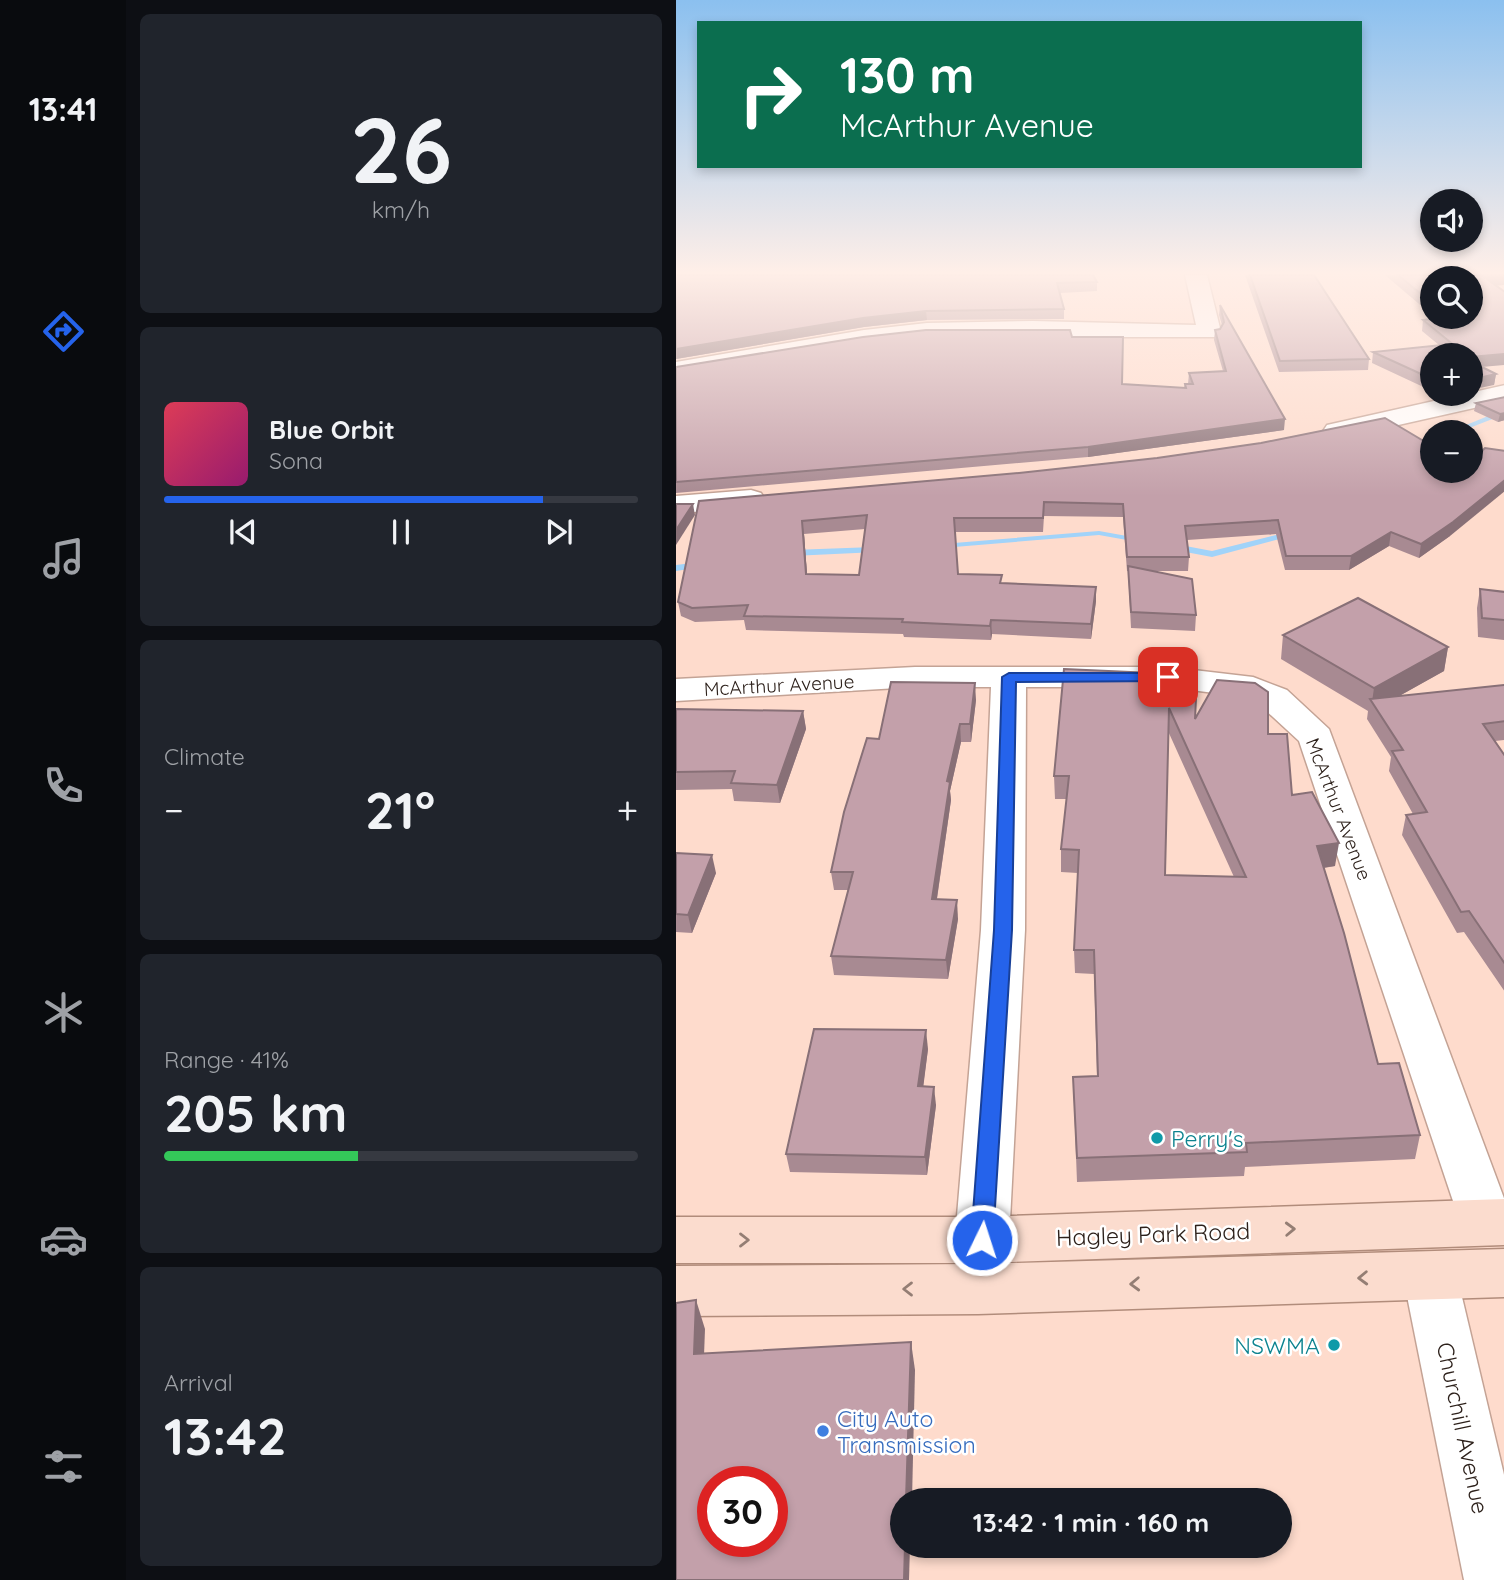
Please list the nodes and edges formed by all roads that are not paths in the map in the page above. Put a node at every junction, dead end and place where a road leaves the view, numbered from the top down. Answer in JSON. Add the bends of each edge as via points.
{"nodes":[{"id":1,"x":798,"y":349,"type":"edge"},
{"id":2,"x":676,"y":369,"type":"edge"},
{"id":3,"x":1504,"y":393,"type":"edge"},
{"id":4,"x":1310,"y":436,"type":"edge"},
{"id":5,"x":783,"y":496,"type":"edge"},
{"id":6,"x":676,"y":505,"type":"edge"},
{"id":7,"x":1009,"y":677,"type":"junction"},
{"id":8,"x":676,"y":690,"type":"edge"},
{"id":9,"x":1495,"y":1222,"type":"edge"},
{"id":10,"x":676,"y":1240,"type":"edge"},
{"id":11,"x":982,"y":1240,"type":"junction"},
{"id":12,"x":1504,"y":1273,"type":"edge"},
{"id":13,"x":1430,"y":1276,"type":"junction"},
{"id":14,"x":676,"y":1291,"type":"edge"},
{"id":15,"x":1496,"y":1580,"type":"edge"}],
"edges":[{"from":1,"to":2,"type":"street"},
{"from":3,"to":4,"type":"street"},
{"from":5,"to":6,"type":"street"},
{"from":7,"to":8,"type":"street","name":"McArthur Avenue","via":[[915,677]]},
{"from":7,"to":9,"type":"street","name":"McArthur Avenue","via":[[1168,677],[1230,683],[1274,698],[1315,737]]},
{"from":7,"to":11,"type":"street","via":[[1003,930]]},
{"from":11,"to":9,"type":"main road","name":"Hagley Park Road","one_way":true},
{"from":10,"to":11,"type":"main road","name":"Hagley Park Road","one_way":true},
{"from":12,"to":13,"type":"main road"},
{"from":13,"to":14,"type":"main road","one_way":true,"via":[[978,1289]]},
{"from":13,"to":15,"type":"street","name":"Churchill Avenue"}]}
